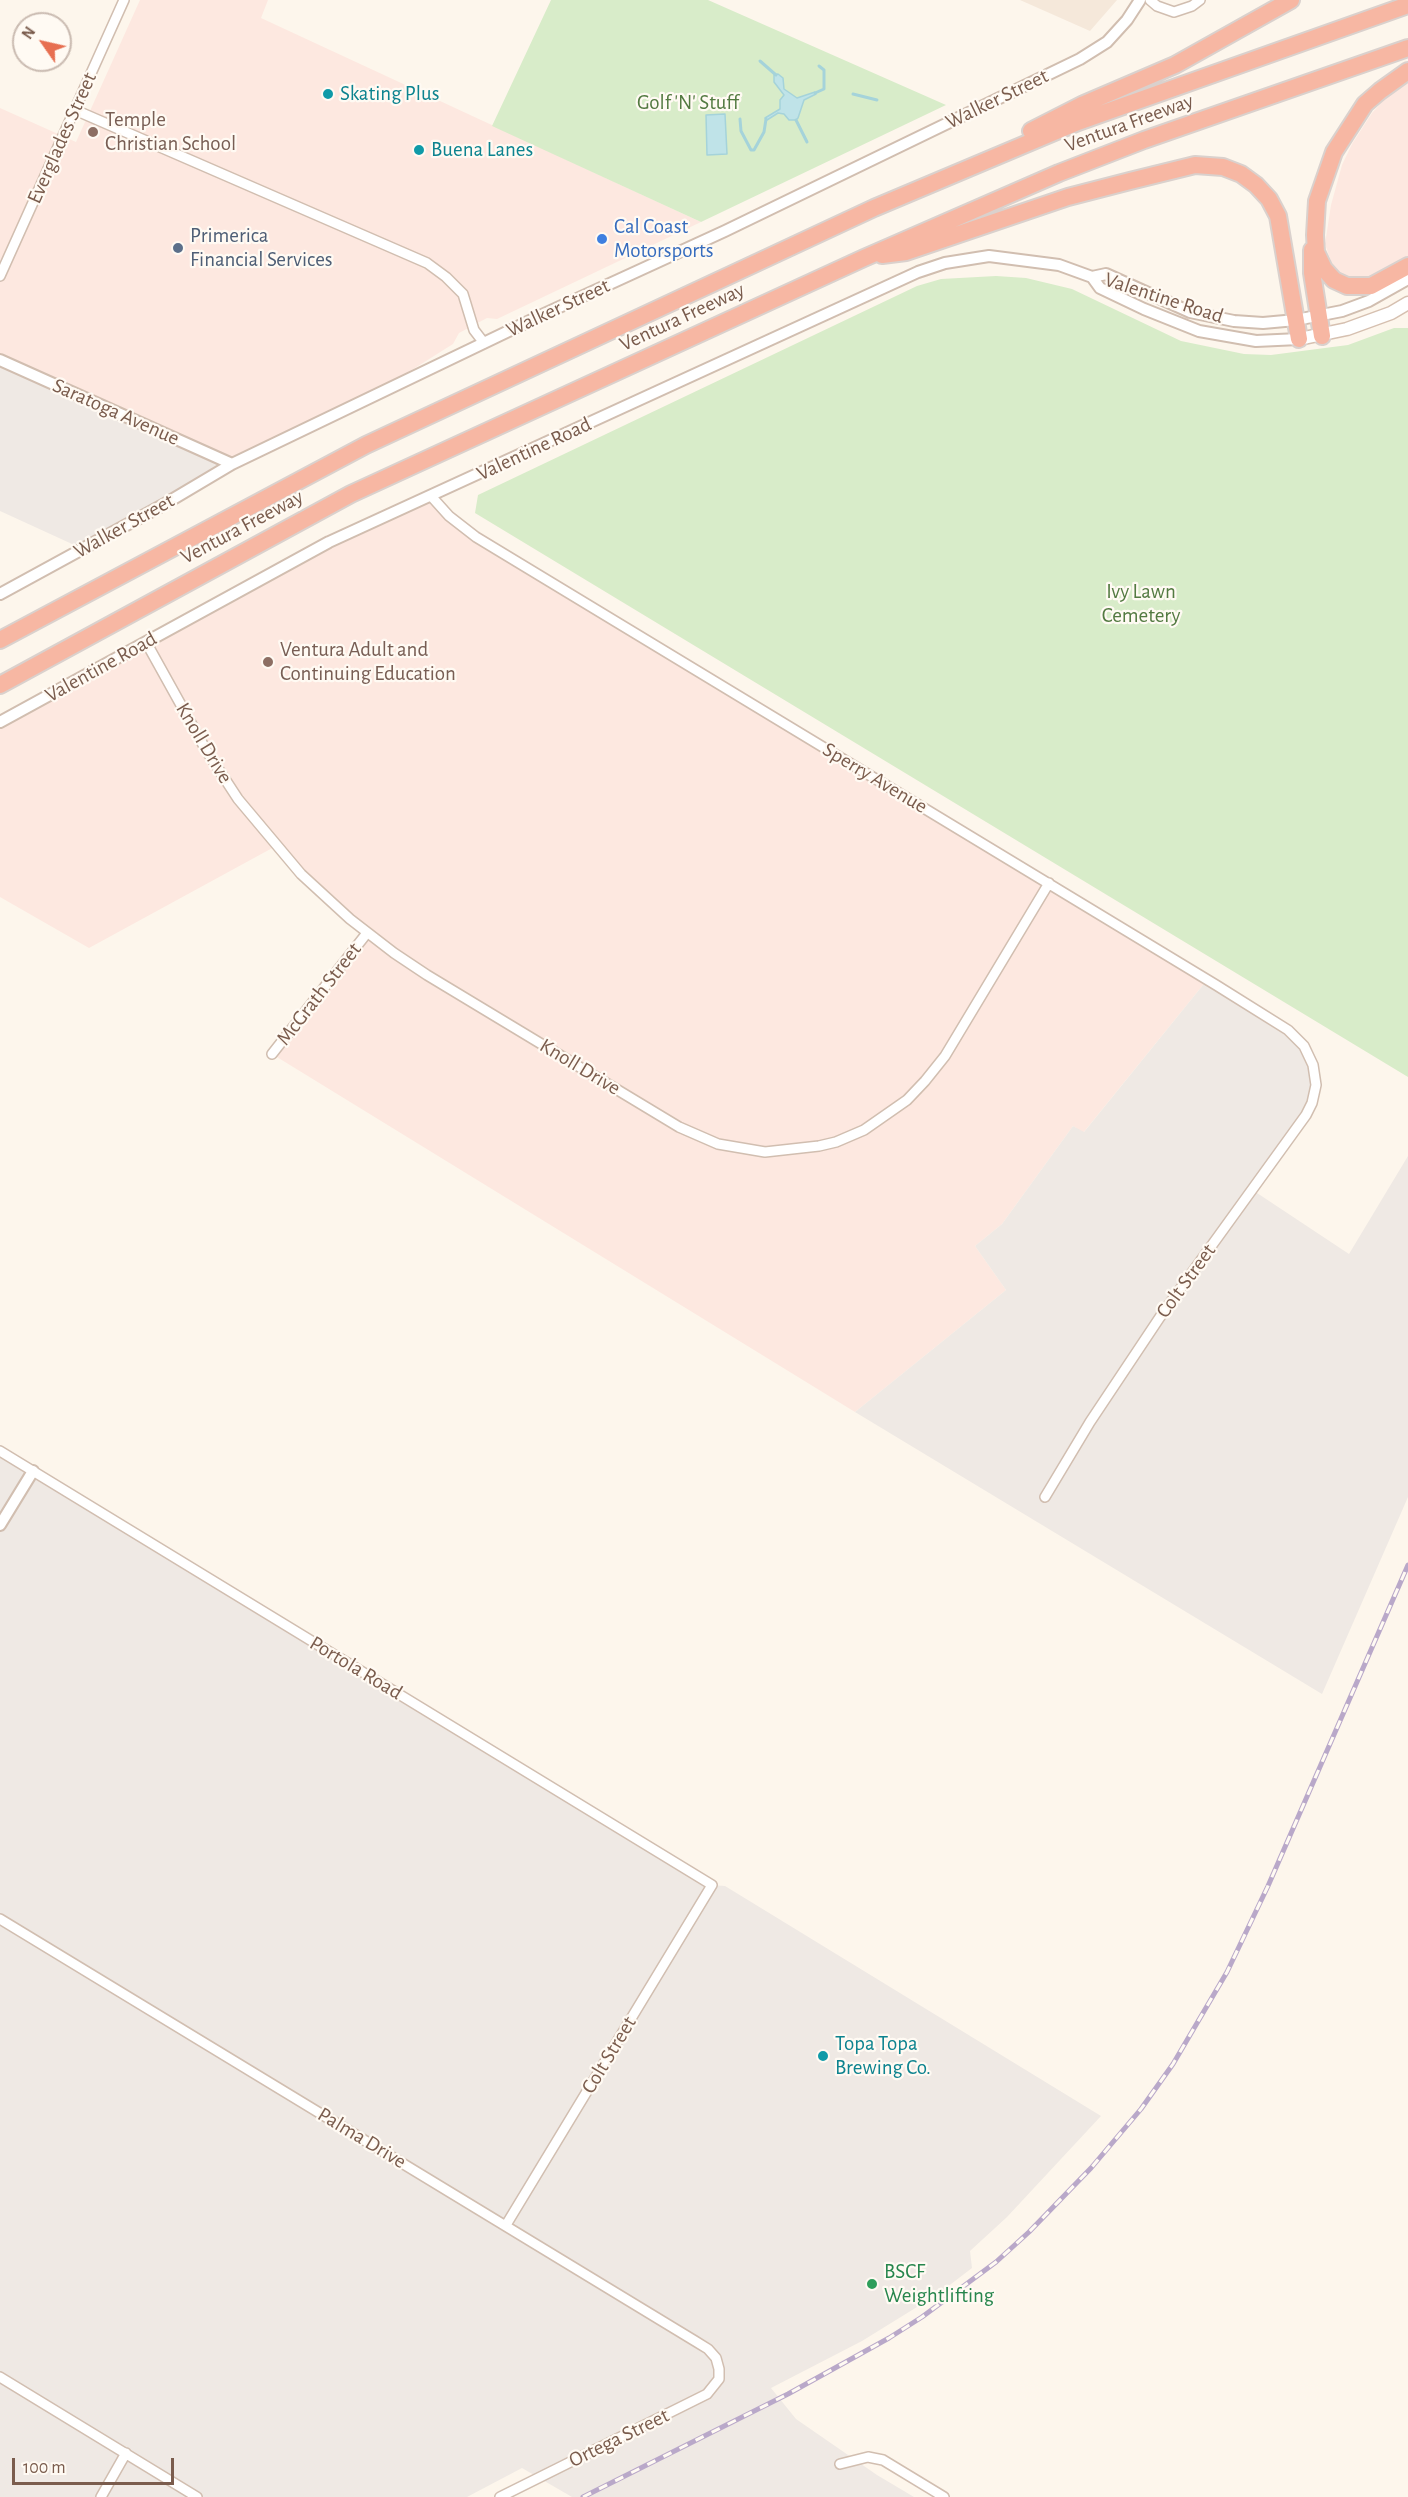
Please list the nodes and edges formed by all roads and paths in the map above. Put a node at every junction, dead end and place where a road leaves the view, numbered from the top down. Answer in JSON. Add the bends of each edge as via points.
{"nodes":[{"id":1,"x":124,"y":0,"type":"edge"},
{"id":2,"x":1140,"y":0,"type":"edge"},
{"id":3,"x":1150,"y":0,"type":"edge"},
{"id":4,"x":1200,"y":0,"type":"edge"},
{"id":5,"x":1291,"y":0,"type":"edge"},
{"id":6,"x":1408,"y":5,"type":"edge"},
{"id":7,"x":1408,"y":48,"type":"edge"},
{"id":8,"x":1408,"y":71,"type":"edge"},
{"id":9,"x":75,"y":110,"type":"junction"},
{"id":10,"x":874,"y":208,"type":"junction"},
{"id":11,"x":1315,"y":235,"type":"junction"},
{"id":12,"x":864,"y":258,"type":"junction"},
{"id":13,"x":1408,"y":266,"type":"edge"},
{"id":14,"x":0,"y":276,"type":"edge"},
{"id":15,"x":1092,"y":277,"type":"junction"},
{"id":16,"x":1408,"y":279,"type":"edge"},
{"id":17,"x":1408,"y":303,"type":"edge"},
{"id":18,"x":1319,"y":316,"type":"junction"},
{"id":19,"x":1296,"y":320,"type":"junction"},
{"id":20,"x":1322,"y":336,"type":"junction"},
{"id":21,"x":1299,"y":339,"type":"junction"},
{"id":22,"x":484,"y":343,"type":"junction"},
{"id":23,"x":0,"y":360,"type":"edge"},
{"id":24,"x":232,"y":464,"type":"junction"},
{"id":25,"x":431,"y":496,"type":"junction"},
{"id":26,"x":0,"y":594,"type":"edge"},
{"id":27,"x":0,"y":640,"type":"edge"},
{"id":28,"x":146,"y":642,"type":"junction"},
{"id":29,"x":0,"y":685,"type":"edge"},
{"id":30,"x":0,"y":722,"type":"edge"},
{"id":31,"x":1049,"y":883,"type":"junction"},
{"id":32,"x":367,"y":933,"type":"junction"},
{"id":33,"x":272,"y":1054,"type":"dead end"},
{"id":34,"x":1313,"y":1065,"type":"joint"},
{"id":35,"x":0,"y":1451,"type":"edge"},
{"id":36,"x":33,"y":1471,"type":"junction"},
{"id":37,"x":1045,"y":1497,"type":"dead end"},
{"id":38,"x":0,"y":1525,"type":"edge"},
{"id":39,"x":712,"y":1885,"type":"joint"},
{"id":40,"x":0,"y":1919,"type":"edge"},
{"id":41,"x":506,"y":2225,"type":"junction"},
{"id":42,"x":718,"y":2364,"type":"joint"},
{"id":43,"x":0,"y":2377,"type":"edge"},
{"id":44,"x":126,"y":2453,"type":"junction"},
{"id":45,"x":840,"y":2464,"type":"dead end"},
{"id":46,"x":101,"y":2497,"type":"edge"},
{"id":47,"x":197,"y":2497,"type":"edge"},
{"id":48,"x":500,"y":2497,"type":"edge"},
{"id":49,"x":944,"y":2497,"type":"edge"}],
"edges":[{"from":1,"to":9,"type":"street","name":"Everglades Street"},
{"from":2,"to":22,"type":"street","name":"Walker Street","via":[[1107,42],[1080,59]]},
{"from":3,"to":4,"type":"street","via":[[1174,12]]},
{"from":5,"to":10,"type":"highway","via":[[1174,65],[1084,104]]},
{"from":6,"to":10,"type":"highway","name":"Ventura Freeway","via":[[1078,122]]},
{"from":7,"to":12,"type":"highway","name":"Ventura Freeway","via":[[1091,161]]},
{"from":8,"to":11,"type":"highway","via":[[1365,104],[1334,152],[1317,201]]},
{"from":9,"to":14,"type":"street","name":"Everglades Street"},
{"from":9,"to":22,"type":"street","via":[[427,263],[463,294],[474,330]]},
{"from":10,"to":27,"type":"highway","name":"Ventura Freeway","via":[[366,445]]},
{"from":11,"to":13,"type":"highway","via":[[1316,252],[1324,269],[1347,286],[1371,286]]},
{"from":11,"to":18,"type":"highway","via":[[1311,259]]},
{"from":12,"to":19,"type":"highway","via":[[906,252],[1099,189],[1185,167],[1214,166],[1249,179],[1274,207],[1281,225]]},
{"from":12,"to":29,"type":"highway","name":"Ventura Freeway","via":[[351,494]]},
{"from":15,"to":19,"type":"street","name":"Valentine Road","via":[[1106,274],[1205,316],[1263,323]]},
{"from":15,"to":21,"type":"street","name":"Valentine Road","via":[[1100,288],[1199,331],[1256,341]]},
{"from":15,"to":25,"type":"street","name":"Valentine Road","via":[[1059,265],[1003,256],[945,263]]},
{"from":16,"to":18,"type":"street","name":"Valentine Road","via":[[1369,301]]},
{"from":17,"to":20,"type":"main road","name":"Valentine Road","via":[[1372,321]]},
{"from":18,"to":19,"type":"street","name":"Valentine Road"},
{"from":18,"to":20,"type":"highway"},
{"from":19,"to":21,"type":"highway"},
{"from":20,"to":21,"type":"main road","name":"Valentine Road"},
{"from":22,"to":24,"type":"street","name":"Walker Street"},
{"from":23,"to":24,"type":"street","name":"Saratoga Avenue"},
{"from":24,"to":26,"type":"street","name":"Walker Street"},
{"from":25,"to":28,"type":"street","name":"Valentine Road","via":[[329,542]]},
{"from":25,"to":31,"type":"street","name":"Sperry Avenue","via":[[476,537]]},
{"from":28,"to":30,"type":"street","name":"Valentine Road"},
{"from":28,"to":32,"type":"street","name":"Knoll Drive","via":[[206,750],[251,816],[301,874]]},
{"from":31,"to":32,"type":"street","name":"Knoll Drive","via":[[926,1081],[879,1121],[850,1137],[783,1151],[718,1144],[679,1127],[418,969]]},
{"from":31,"to":34,"type":"street","name":"Sperry Avenue","via":[[1288,1030],[1304,1046]]},
{"from":32,"to":33,"type":"street","name":"McGrath Street"},
{"from":34,"to":37,"type":"street","name":"Colt Street","via":[[1316,1084],[1306,1115],[1160,1317]]},
{"from":35,"to":36,"type":"street","name":"Portola Road"},
{"from":36,"to":38,"type":"street"},
{"from":36,"to":39,"type":"street","name":"Portola Road"},
{"from":39,"to":41,"type":"street","name":"Colt Street"},
{"from":40,"to":41,"type":"street","name":"Palma Drive"},
{"from":41,"to":42,"type":"street","name":"Palma Drive","via":[[699,2343]]},
{"from":42,"to":48,"type":"street","name":"Ortega Street","via":[[719,2379],[702,2397]]},
{"from":43,"to":44,"type":"street"},
{"from":44,"to":46,"type":"street"},
{"from":44,"to":47,"type":"street"},
{"from":45,"to":49,"type":"street","via":[[868,2457],[883,2460]]}]}
